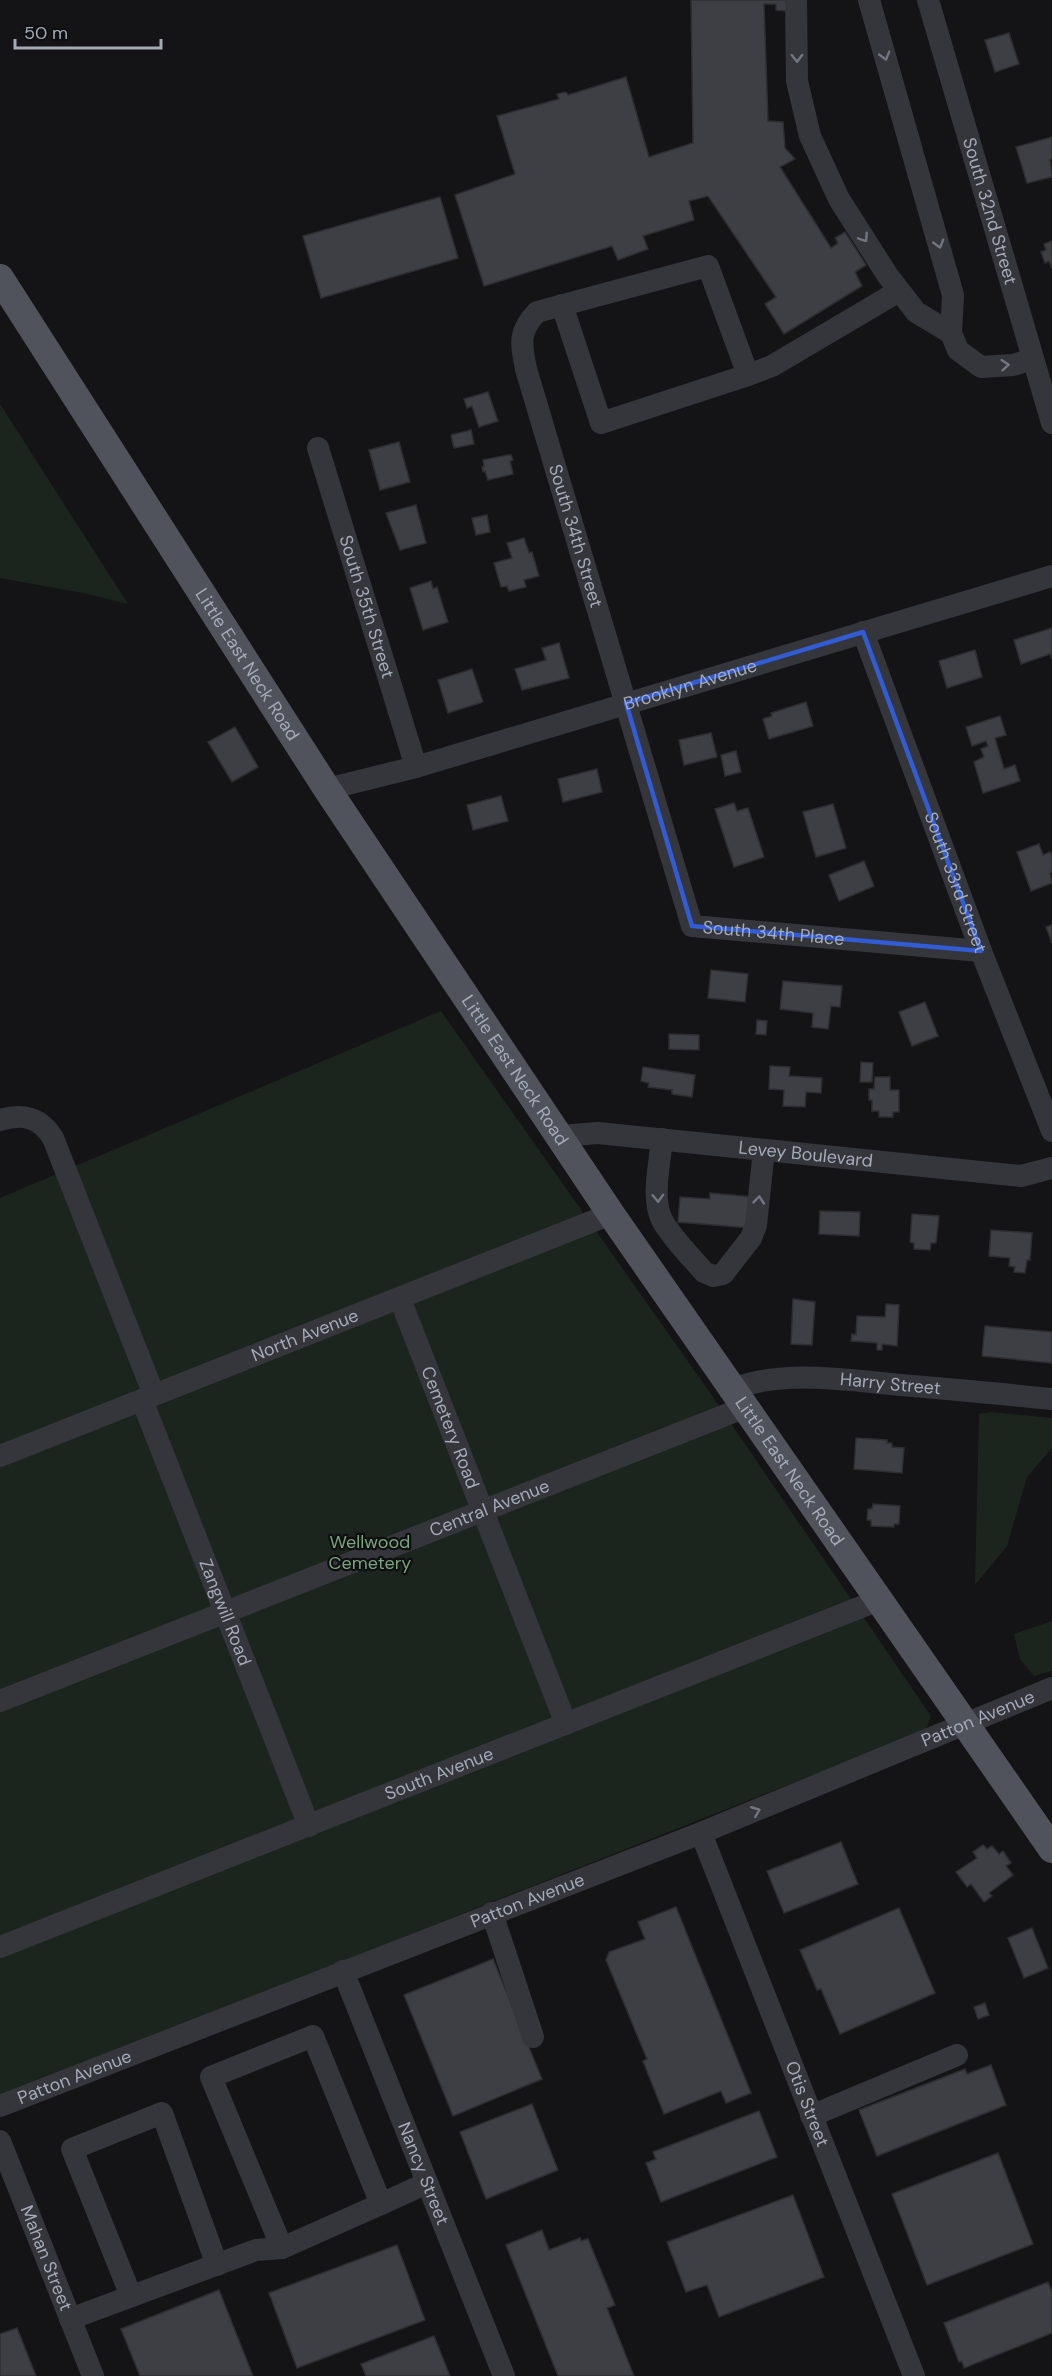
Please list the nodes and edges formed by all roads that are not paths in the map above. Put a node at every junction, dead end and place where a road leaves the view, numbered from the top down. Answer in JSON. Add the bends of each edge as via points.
{"nodes":[{"id":1,"x":796,"y":0,"type":"edge"},
{"id":2,"x":869,"y":0,"type":"edge"},
{"id":3,"x":928,"y":0,"type":"edge"},
{"id":4,"x":0,"y":278,"type":"edge"},
{"id":5,"x":899,"y":291,"type":"junction"},
{"id":6,"x":562,"y":305,"type":"junction"},
{"id":7,"x":951,"y":333,"type":"junction"},
{"id":8,"x":1034,"y":359,"type":"junction"},
{"id":9,"x":748,"y":375,"type":"junction"},
{"id":10,"x":1052,"y":423,"type":"edge"},
{"id":11,"x":318,"y":448,"type":"dead end"},
{"id":12,"x":1052,"y":576,"type":"edge"},
{"id":13,"x":863,"y":632,"type":"junction"},
{"id":14,"x":626,"y":703,"type":"junction"},
{"id":15,"x":416,"y":767,"type":"junction"},
{"id":16,"x":327,"y":789,"type":"junction"},
{"id":17,"x":981,"y":951,"type":"junction"},
{"id":18,"x":0,"y":1120,"type":"edge"},
{"id":19,"x":1052,"y":1131,"type":"edge"},
{"id":20,"x":559,"y":1136,"type":"junction"},
{"id":21,"x":662,"y":1139,"type":"junction"},
{"id":22,"x":764,"y":1150,"type":"junction"},
{"id":23,"x":1052,"y":1168,"type":"edge"},
{"id":24,"x":611,"y":1214,"type":"junction"},
{"id":25,"x":400,"y":1299,"type":"junction"},
{"id":26,"x":148,"y":1397,"type":"junction"},
{"id":27,"x":739,"y":1398,"type":"junction"},
{"id":28,"x":1052,"y":1399,"type":"edge"},
{"id":29,"x":0,"y":1456,"type":"edge"},
{"id":30,"x":484,"y":1511,"type":"junction"},
{"id":31,"x":879,"y":1600,"type":"junction"},
{"id":32,"x":224,"y":1612,"type":"junction"},
{"id":33,"x":1052,"y":1688,"type":"edge"},
{"id":34,"x":0,"y":1701,"type":"edge"},
{"id":35,"x":566,"y":1725,"type":"junction"},
{"id":36,"x":966,"y":1725,"type":"junction"},
{"id":37,"x":309,"y":1826,"type":"junction"},
{"id":38,"x":702,"y":1833,"type":"junction"},
{"id":39,"x":1052,"y":1849,"type":"edge"},
{"id":40,"x":492,"y":1913,"type":"junction"},
{"id":41,"x":0,"y":1947,"type":"edge"},
{"id":42,"x":343,"y":1971,"type":"junction"},
{"id":43,"x":533,"y":2037,"type":"dead end"},
{"id":44,"x":957,"y":2055,"type":"dead end"},
{"id":45,"x":0,"y":2106,"type":"edge"},
{"id":46,"x":811,"y":2116,"type":"junction"},
{"id":47,"x":0,"y":2141,"type":"edge"},
{"id":48,"x":427,"y":2183,"type":"junction"},
{"id":49,"x":381,"y":2204,"type":"junction"},
{"id":50,"x":282,"y":2248,"type":"junction"},
{"id":51,"x":217,"y":2265,"type":"junction"},
{"id":52,"x":131,"y":2296,"type":"junction"},
{"id":53,"x":70,"y":2319,"type":"junction"},
{"id":54,"x":93,"y":2376,"type":"edge"},
{"id":55,"x":504,"y":2376,"type":"edge"},
{"id":56,"x":914,"y":2376,"type":"edge"}],
"edges":[{"from":1,"to":5,"type":"street","one_way":true,"via":[[797,81],[810,136],[839,199]]},
{"from":2,"to":7,"type":"street","one_way":true,"via":[[953,295]]},
{"from":3,"to":8,"type":"street","name":"South 32nd Street"},
{"from":4,"to":16,"type":"main road","name":"Little East Neck Road"},
{"from":5,"to":7,"type":"street","via":[[915,312]]},
{"from":5,"to":9,"type":"street","via":[[772,366]]},
{"from":6,"to":9,"type":"street","name":"South 34th Street","via":[[708,266]]},
{"from":6,"to":9,"type":"street","via":[[601,423]]},
{"from":6,"to":14,"type":"street","name":"South 34th Street","via":[[537,312],[526,324],[521,344]]},
{"from":7,"to":8,"type":"street","one_way":true,"via":[[958,350],[981,367]]},
{"from":8,"to":10,"type":"street","name":"South 32nd Street"},
{"from":11,"to":15,"type":"street","name":"South 35th Street"},
{"from":12,"to":13,"type":"street","name":"Brooklyn Avenue"},
{"from":13,"to":14,"type":"street","name":"Brooklyn Avenue"},
{"from":13,"to":17,"type":"street","name":"South 33rd Street"},
{"from":14,"to":15,"type":"street","name":"Brooklyn Avenue"},
{"from":14,"to":17,"type":"street","name":"South 34th Place","via":[[692,926]]},
{"from":15,"to":16,"type":"street","name":"Brooklyn Avenue"},
{"from":16,"to":20,"type":"main road","name":"Little East Neck Road"},
{"from":17,"to":19,"type":"street","name":"South 33rd Street"},
{"from":18,"to":26,"type":"street","name":"Zangwill Road","via":[[18,1116],[35,1119],[52,1138]]},
{"from":20,"to":21,"type":"street","name":"Levey Boulevard","via":[[598,1132]]},
{"from":20,"to":24,"type":"main road","name":"Little East Neck Road"},
{"from":21,"to":22,"type":"street","name":"Levey Boulevard"},
{"from":21,"to":22,"type":"street","one_way":true,"via":[[658,1189],[662,1220],[704,1272],[712,1276],[723,1274],[751,1238],[756,1225]]},
{"from":22,"to":23,"type":"street","name":"Levey Boulevard","via":[[1021,1176]]},
{"from":24,"to":25,"type":"street","name":"North Avenue"},
{"from":24,"to":27,"type":"main road","name":"Little East Neck Road"},
{"from":25,"to":26,"type":"street","name":"North Avenue"},
{"from":25,"to":30,"type":"street","name":"Cemetery Road"},
{"from":26,"to":29,"type":"street","name":"North Avenue"},
{"from":26,"to":32,"type":"street","name":"Zangwill Road"},
{"from":27,"to":28,"type":"street","name":"Harry Street","via":[[754,1381],[826,1378]]},
{"from":27,"to":30,"type":"street","name":"Central Avenue"},
{"from":27,"to":31,"type":"main road","name":"Little East Neck Road"},
{"from":30,"to":32,"type":"street","name":"Central Avenue"},
{"from":30,"to":35,"type":"street","name":"Cemetery Road"},
{"from":31,"to":35,"type":"street","name":"South Avenue"},
{"from":31,"to":36,"type":"main road","name":"Little East Neck Road"},
{"from":32,"to":34,"type":"street","name":"Central Avenue"},
{"from":32,"to":37,"type":"street","name":"Zangwill Road"},
{"from":33,"to":36,"type":"street","name":"Patton Avenue"},
{"from":35,"to":37,"type":"street","name":"South Avenue"},
{"from":38,"to":36,"type":"street","name":"Patton Avenue","one_way":true},
{"from":36,"to":39,"type":"main road","name":"Little East Neck Road"},
{"from":37,"to":41,"type":"street","name":"South Avenue"},
{"from":38,"to":40,"type":"street","name":"Patton Avenue"},
{"from":38,"to":46,"type":"street","name":"Otis Street"},
{"from":40,"to":42,"type":"street","name":"Patton Avenue"},
{"from":40,"to":43,"type":"street"},
{"from":42,"to":45,"type":"street","name":"Patton Avenue"},
{"from":42,"to":48,"type":"street","name":"Nancy Street"},
{"from":44,"to":46,"type":"street"},
{"from":46,"to":56,"type":"street","name":"Otis Street"},
{"from":47,"to":53,"type":"street","name":"Mahan Street"},
{"from":48,"to":49,"type":"street"},
{"from":48,"to":55,"type":"street","name":"Nancy Street"},
{"from":49,"to":50,"type":"street"},
{"from":49,"to":50,"type":"street","via":[[313,2036],[211,2077]]},
{"from":50,"to":51,"type":"street","via":[[256,2250]]},
{"from":51,"to":52,"type":"street"},
{"from":51,"to":52,"type":"street","via":[[162,2113],[72,2149]]},
{"from":52,"to":53,"type":"street"},
{"from":53,"to":54,"type":"street","name":"Mahan Street"}]}
